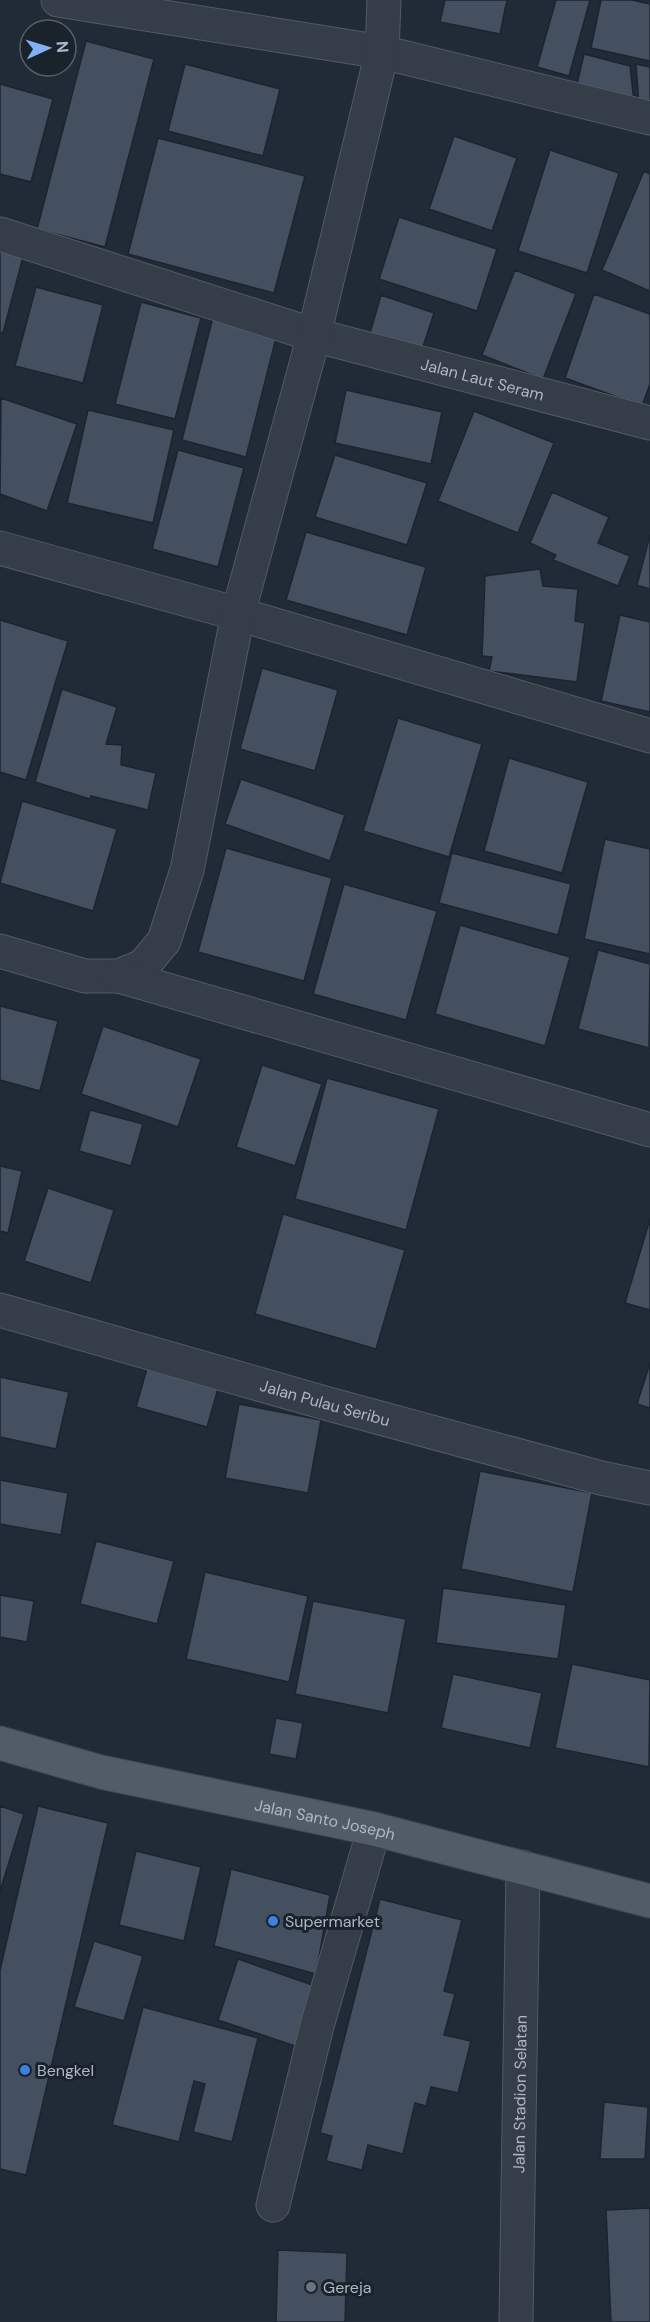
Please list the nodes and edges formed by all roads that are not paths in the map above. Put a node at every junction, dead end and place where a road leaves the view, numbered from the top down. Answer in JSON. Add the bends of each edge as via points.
{"nodes":[{"id":1,"x":58,"y":0,"type":"edge"},
{"id":2,"x":384,"y":0,"type":"edge"},
{"id":3,"x":382,"y":52,"type":"junction"},
{"id":4,"x":650,"y":118,"type":"edge"},
{"id":5,"x":0,"y":234,"type":"edge"},
{"id":6,"x":314,"y":335,"type":"junction"},
{"id":7,"x":650,"y":423,"type":"edge"},
{"id":8,"x":0,"y":548,"type":"edge"},
{"id":9,"x":238,"y":614,"type":"junction"},
{"id":10,"x":650,"y":736,"type":"edge"},
{"id":11,"x":0,"y":951,"type":"edge"},
{"id":12,"x":119,"y":976,"type":"junction"},
{"id":13,"x":650,"y":1130,"type":"edge"},
{"id":14,"x":0,"y":1310,"type":"edge"},
{"id":15,"x":650,"y":1488,"type":"edge"},
{"id":16,"x":0,"y":1743,"type":"edge"},
{"id":17,"x":374,"y":1828,"type":"junction"},
{"id":18,"x":523,"y":1867,"type":"junction"},
{"id":19,"x":650,"y":1901,"type":"edge"},
{"id":20,"x":273,"y":2205,"type":"dead end"},
{"id":21,"x":516,"y":2322,"type":"edge"}],
"edges":[{"from":1,"to":3,"type":"street"},
{"from":2,"to":3,"type":"street"},
{"from":3,"to":4,"type":"street"},
{"from":3,"to":6,"type":"street"},
{"from":5,"to":6,"type":"street","name":"Jalan Laut Seram"},
{"from":6,"to":7,"type":"street","name":"Jalan Laut Seram"},
{"from":6,"to":9,"type":"street"},
{"from":8,"to":9,"type":"street"},
{"from":9,"to":10,"type":"street"},
{"from":9,"to":12,"type":"street","via":[[187,870],[164,941],[143,966]]},
{"from":11,"to":12,"type":"street","via":[[85,976]]},
{"from":12,"to":13,"type":"street"},
{"from":14,"to":15,"type":"street","name":"Jalan Pulau Seribu","via":[[325,1403]]},
{"from":16,"to":17,"type":"main road","name":"Jalan Santo Joseph","via":[[100,1772]]},
{"from":17,"to":18,"type":"main road","name":"Jalan Santo Joseph"},
{"from":17,"to":20,"type":"street","via":[[317,2026]]},
{"from":18,"to":19,"type":"main road","name":"Jalan Santo Joseph"},
{"from":18,"to":21,"type":"street","name":"Jalan Stadion Selatan"}]}
